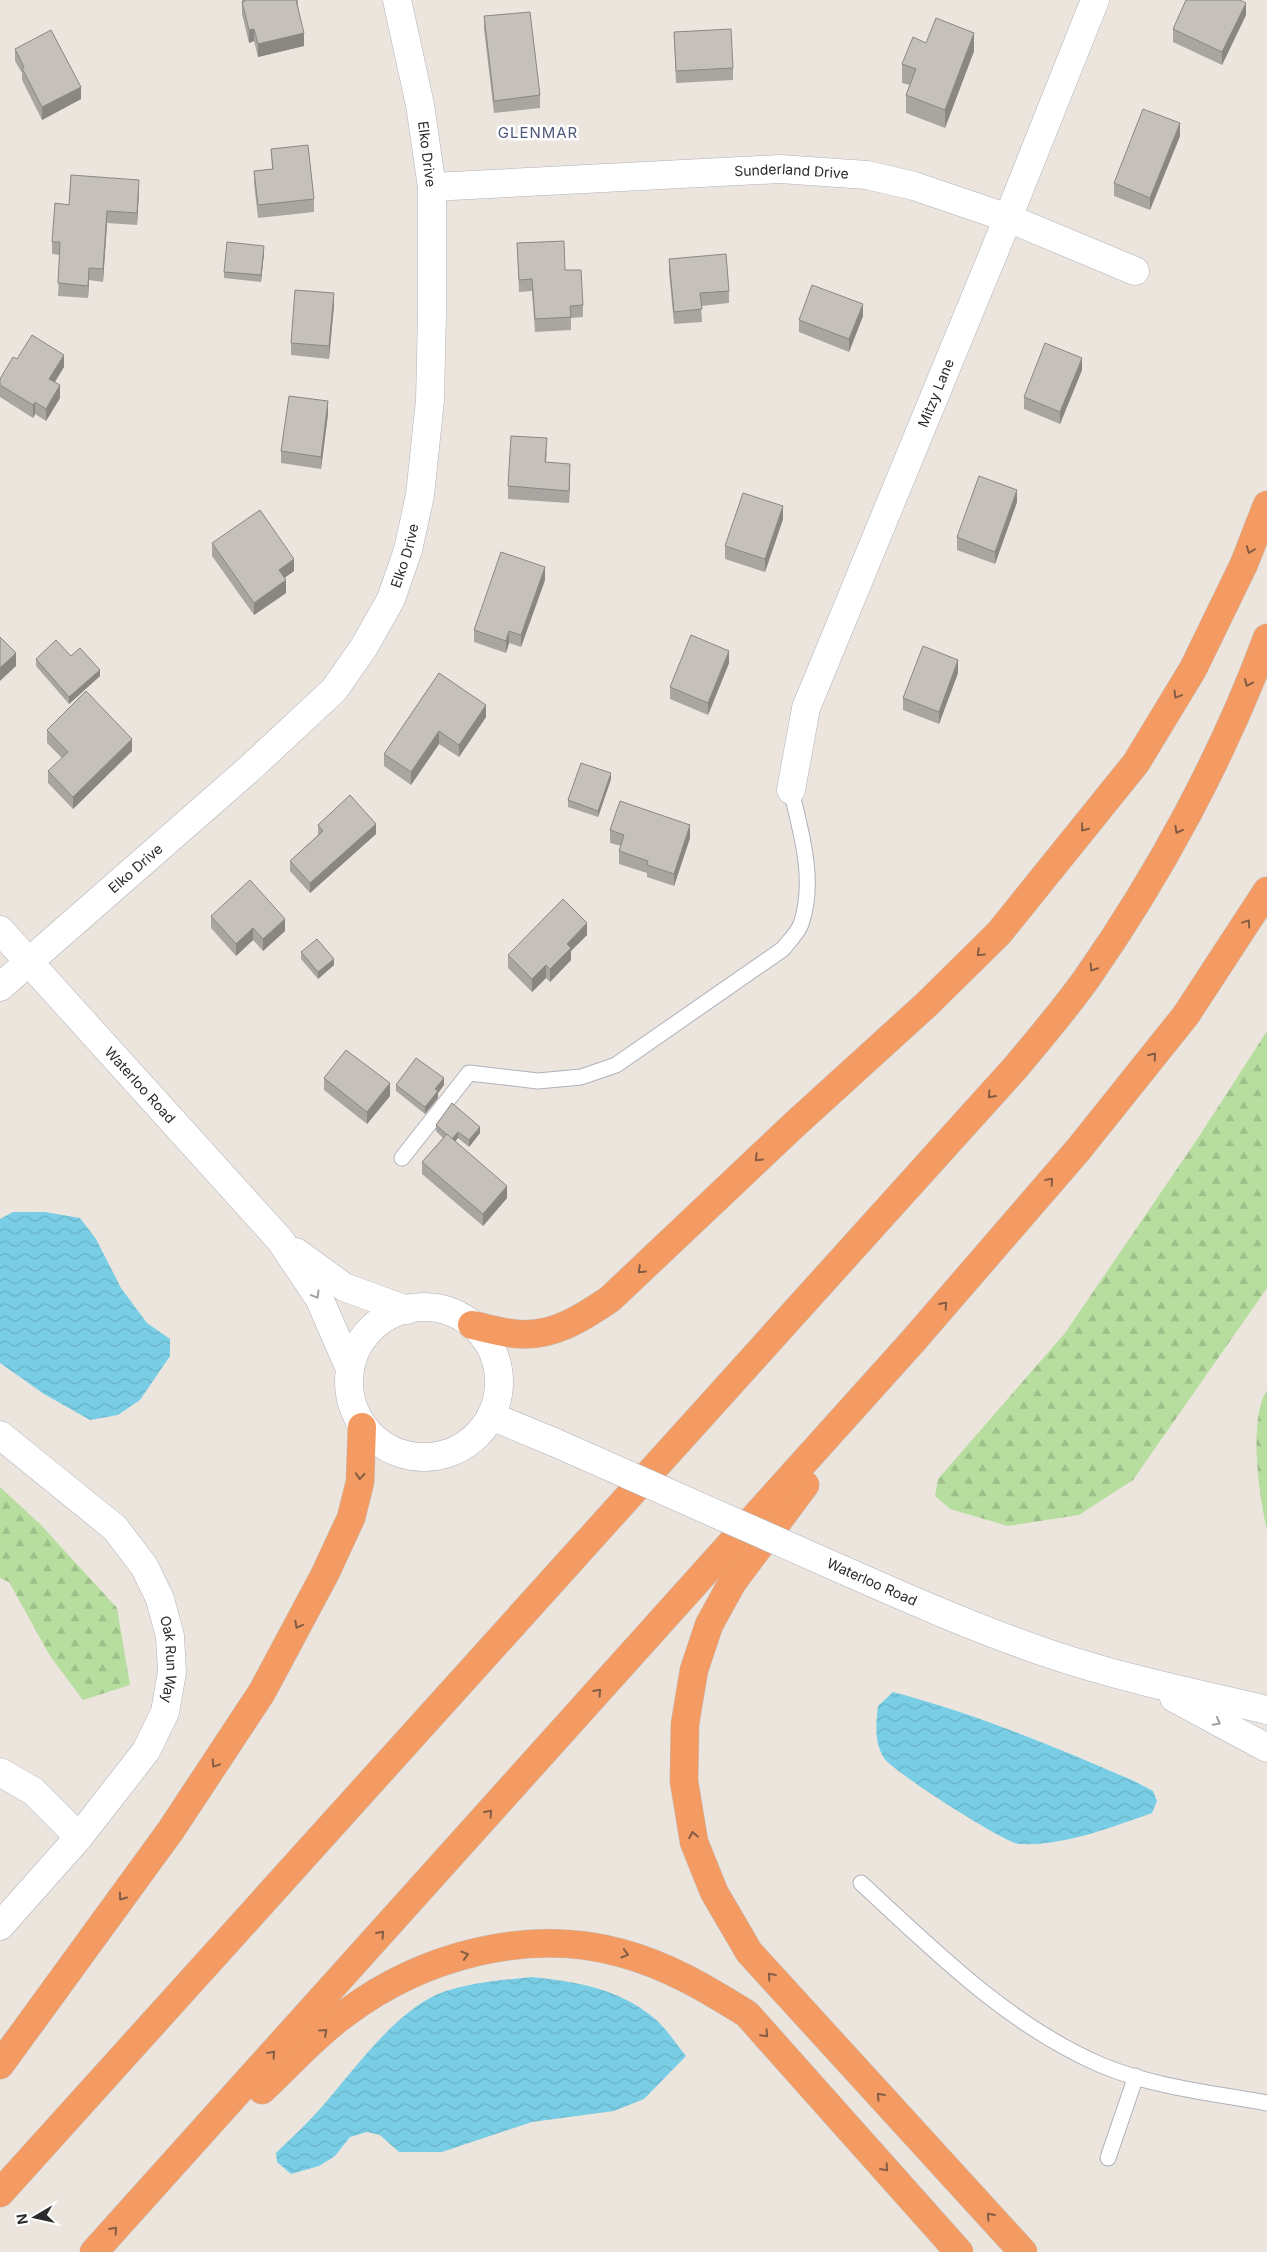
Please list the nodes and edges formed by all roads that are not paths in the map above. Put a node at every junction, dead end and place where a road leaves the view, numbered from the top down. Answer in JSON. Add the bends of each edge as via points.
{"nodes":[{"id":1,"x":397,"y":0,"type":"edge"},
{"id":2,"x":1095,"y":0,"type":"edge"},
{"id":3,"x":432,"y":187,"type":"junction"},
{"id":4,"x":1008,"y":218,"type":"junction"},
{"id":5,"x":1135,"y":270,"type":"dead end"},
{"id":6,"x":1267,"y":504,"type":"edge"},
{"id":7,"x":1267,"y":638,"type":"edge"},
{"id":8,"x":791,"y":790,"type":"joint"},
{"id":9,"x":1267,"y":891,"type":"edge"},
{"id":10,"x":0,"y":930,"type":"edge"},
{"id":11,"x":28,"y":961,"type":"junction"},
{"id":12,"x":0,"y":987,"type":"edge"},
{"id":13,"x":402,"y":1158,"type":"dead end"},
{"id":14,"x":280,"y":1240,"type":"junction"},
{"id":15,"x":407,"y":1310,"type":"junction"},
{"id":16,"x":472,"y":1324,"type":"junction"},
{"id":17,"x":913,"y":1342,"type":"junction"},
{"id":18,"x":350,"y":1369,"type":"junction"},
{"id":19,"x":491,"y":1416,"type":"junction"},
{"id":20,"x":362,"y":1427,"type":"junction"},
{"id":21,"x":0,"y":1434,"type":"edge"},
{"id":22,"x":1144,"y":1682,"type":"junction"},
{"id":23,"x":1267,"y":1710,"type":"edge"},
{"id":24,"x":1267,"y":1748,"type":"edge"},
{"id":25,"x":0,"y":1772,"type":"edge"},
{"id":26,"x":80,"y":1837,"type":"junction"},
{"id":27,"x":861,"y":1883,"type":"dead end"},
{"id":28,"x":0,"y":1926,"type":"edge"},
{"id":29,"x":0,"y":2065,"type":"edge"},
{"id":30,"x":1136,"y":2076,"type":"junction"},
{"id":31,"x":1267,"y":2103,"type":"edge"},
{"id":32,"x":1108,"y":2158,"type":"dead end"},
{"id":33,"x":0,"y":2193,"type":"edge"},
{"id":34,"x":134,"y":2208,"type":"junction"},
{"id":35,"x":94,"y":2252,"type":"edge"},
{"id":36,"x":960,"y":2252,"type":"edge"},
{"id":37,"x":1023,"y":2252,"type":"edge"}],
"edges":[{"from":1,"to":3,"type":"street","name":"Elko Drive","via":[[420,106]]},
{"from":2,"to":4,"type":"street","name":"Mitzy Lane"},
{"from":3,"to":4,"type":"street","name":"Sunderland Drive","via":[[780,169],[828,171],[867,175],[914,186]]},
{"from":3,"to":11,"type":"street","name":"Elko Drive","via":[[430,400],[420,495],[408,550],[391,599],[364,647],[334,690],[248,770]]},
{"from":4,"to":5,"type":"street","name":"Sunderland Drive"},
{"from":4,"to":8,"type":"street","name":"Mitzy Lane","via":[[806,708]]},
{"from":6,"to":16,"type":"highway","one_way":true,"via":[[1244,564],[1193,669],[1136,763],[1000,933],[610,1299],[577,1322],[550,1330],[518,1334]]},
{"from":7,"to":33,"type":"highway","one_way":true,"via":[[1216,756],[1161,861],[1086,979],[1016,1067]]},
{"from":8,"to":13,"type":"lane","via":[[802,833],[806,898],[800,926],[783,949],[616,1065],[581,1076],[538,1081],[469,1072]]},
{"from":17,"to":9,"type":"highway","one_way":true,"via":[[1078,1150],[1186,1015]]},
{"from":10,"to":11,"type":"street","name":"Waterloo Road"},
{"from":11,"to":12,"type":"street"},
{"from":11,"to":14,"type":"street","name":"Waterloo Road"},
{"from":14,"to":15,"type":"street","name":"Waterloo Road","via":[[344,1287]]},
{"from":14,"to":18,"type":"street","name":"Waterloo Road","one_way":true,"via":[[319,1298]]},
{"from":15,"to":16,"type":"street","via":[[417,1307],[449,1311]]},
{"from":15,"to":18,"type":"street","via":[[391,1314],[368,1328],[352,1358]]},
{"from":16,"to":19,"type":"street","via":[[489,1344],[497,1368],[498,1391]]},
{"from":34,"to":17,"type":"highway","one_way":true},
{"from":37,"to":17,"type":"highway","one_way":true,"via":[[750,1952],[714,1892],[694,1842],[684,1780],[685,1724],[694,1670],[709,1625],[732,1583]]},
{"from":18,"to":20,"type":"street","via":[[351,1401]]},
{"from":19,"to":20,"type":"street","via":[[482,1430],[462,1447],[430,1458],[398,1453]]},
{"from":19,"to":22,"type":"street","name":"Waterloo Road","bridge":true,"via":[[956,1619],[1051,1654]]},
{"from":20,"to":29,"type":"highway","one_way":true,"via":[[360,1482],[351,1518],[262,1692],[170,1830]]},
{"from":21,"to":26,"type":"street","name":"Oak Run Way","via":[[115,1528],[144,1566],[160,1599],[170,1636],[172,1672],[165,1712],[146,1751]]},
{"from":22,"to":23,"type":"street","name":"Waterloo Road"},
{"from":22,"to":24,"type":"street","one_way":true},
{"from":25,"to":26,"type":"street","via":[[32,1791]]},
{"from":26,"to":28,"type":"street","name":"Oak Run Way"},
{"from":27,"to":30,"type":"lane","via":[[957,1972],[1039,2034],[1102,2065]]},
{"from":30,"to":31,"type":"lane","via":[[1151,2082]]},
{"from":30,"to":32,"type":"lane"},
{"from":35,"to":34,"type":"highway","one_way":true},
{"from":34,"to":36,"type":"highway","one_way":true,"via":[[345,2013],[387,1986],[434,1965],[486,1948],[576,1944],[621,1952],[667,1968],[747,2014]]}]}
